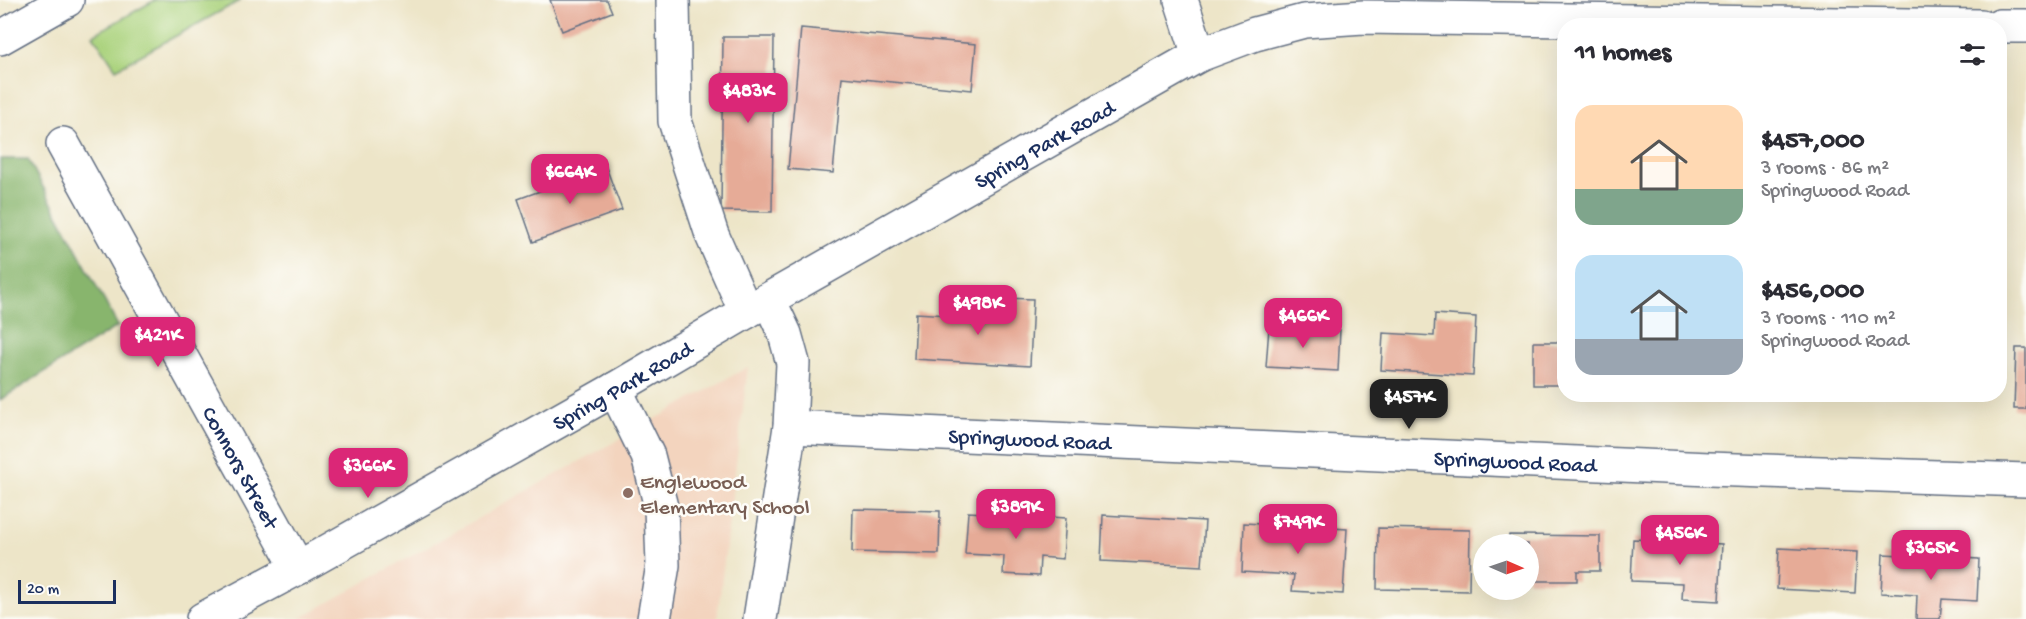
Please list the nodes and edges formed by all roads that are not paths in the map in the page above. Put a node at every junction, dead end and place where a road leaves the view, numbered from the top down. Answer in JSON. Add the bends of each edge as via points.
{"nodes":[{"id":1,"x":67,"y":0,"type":"edge"},
{"id":2,"x":673,"y":0,"type":"edge"},
{"id":3,"x":1181,"y":0,"type":"edge"},
{"id":4,"x":1557,"y":20,"type":"edge"},
{"id":5,"x":2007,"y":26,"type":"edge"},
{"id":6,"x":2026,"y":26,"type":"edge"},
{"id":7,"x":0,"y":38,"type":"edge"},
{"id":8,"x":1199,"y":55,"type":"junction"},
{"id":9,"x":63,"y":144,"type":"dead end"},
{"id":10,"x":758,"y":306,"type":"junction"},
{"id":11,"x":615,"y":389,"type":"junction"},
{"id":12,"x":790,"y":427,"type":"junction"},
{"id":13,"x":2026,"y":480,"type":"edge"},
{"id":14,"x":298,"y":568,"type":"junction"},
{"id":15,"x":203,"y":619,"type":"edge"},
{"id":16,"x":654,"y":619,"type":"edge"},
{"id":17,"x":760,"y":619,"type":"edge"}],
"edges":[{"from":1,"to":7,"type":"main road"},
{"from":2,"to":10,"type":"main road","via":[[675,121],[712,235]]},
{"from":3,"to":8,"type":"main road"},
{"from":4,"to":8,"type":"main road","name":"Spring Park Road","via":[[1363,17],[1304,21]]},
{"from":5,"to":6,"type":"main road"},
{"from":8,"to":10,"type":"main road","name":"Spring Park Road"},
{"from":9,"to":14,"type":"main road","name":"Connors Street"},
{"from":10,"to":11,"type":"main road","name":"Spring Park Road"},
{"from":10,"to":12,"type":"main road","via":[[785,334],[794,363]]},
{"from":11,"to":14,"type":"main road","name":"Spring Park Road"},
{"from":11,"to":16,"type":"main road","via":[[648,456],[661,507],[663,566]]},
{"from":12,"to":13,"type":"main road","name":"Springwood Road","via":[[1709,470]]},
{"from":12,"to":17,"type":"main road"},
{"from":14,"to":15,"type":"main road","name":"Spring Park Road"}]}
